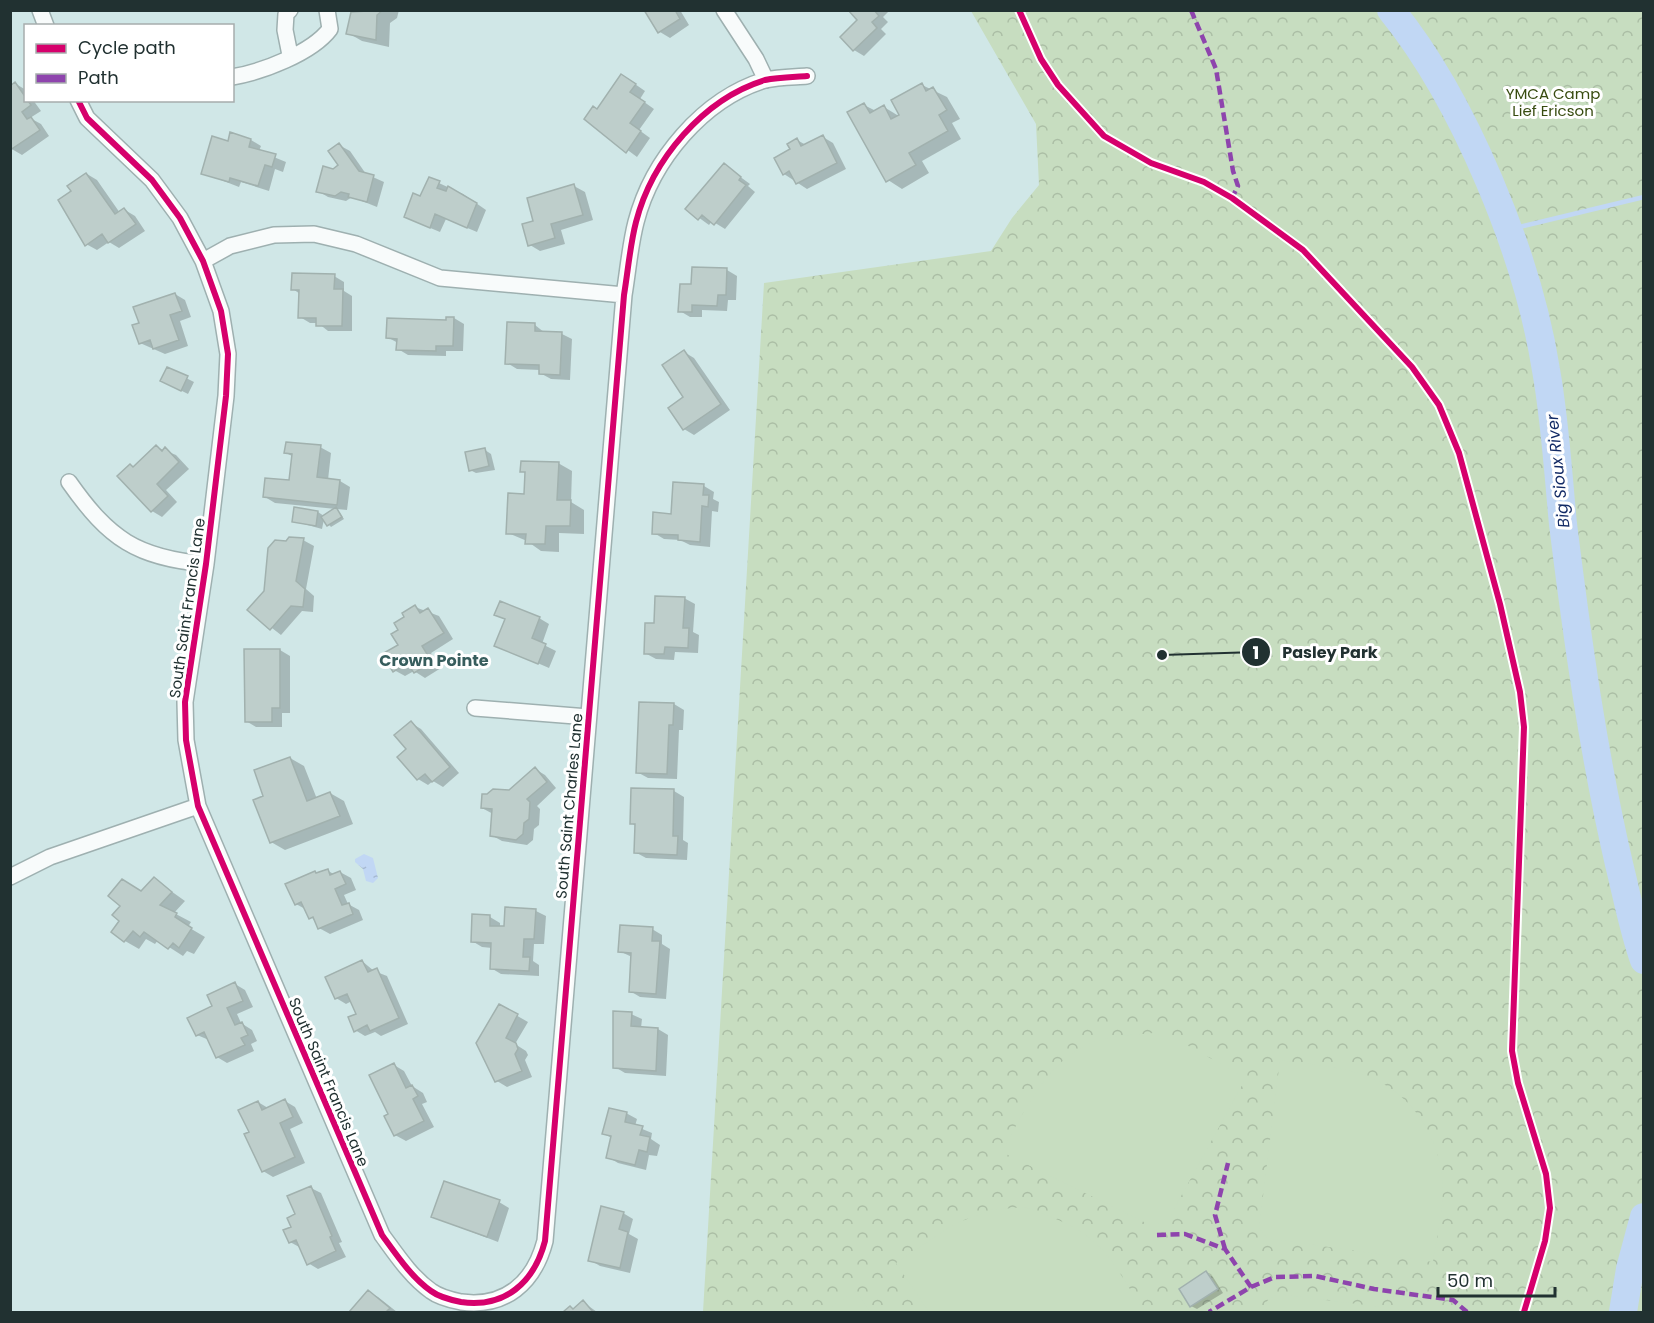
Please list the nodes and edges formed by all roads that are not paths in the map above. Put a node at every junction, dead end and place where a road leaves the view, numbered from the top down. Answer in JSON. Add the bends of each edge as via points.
{"nodes":[{"id":1,"x":290,"y":10,"type":"edge"},
{"id":2,"x":327,"y":10,"type":"edge"},
{"id":3,"x":724,"y":10,"type":"edge"},
{"id":4,"x":290,"y":56,"type":"junction"},
{"id":5,"x":807,"y":76,"type":"dead end"},
{"id":6,"x":234,"y":77,"type":"edge"},
{"id":7,"x":766,"y":80,"type":"junction"},
{"id":8,"x":79,"y":102,"type":"edge"},
{"id":9,"x":203,"y":261,"type":"junction"},
{"id":10,"x":624,"y":295,"type":"junction"},
{"id":11,"x":69,"y":482,"type":"dead end"},
{"id":12,"x":206,"y":564,"type":"junction"},
{"id":13,"x":475,"y":708,"type":"dead end"},
{"id":14,"x":588,"y":717,"type":"junction"},
{"id":15,"x":198,"y":806,"type":"junction"},
{"id":16,"x":10,"y":878,"type":"edge"},
{"id":17,"x":499,"y":1300,"type":"joint"}],
"edges":[{"from":1,"to":4,"type":"street","via":[[285,30]]},
{"from":2,"to":4,"type":"street","via":[[330,29],[322,39]]},
{"from":3,"to":7,"type":"street"},
{"from":4,"to":6,"type":"street","via":[[252,74]]},
{"from":5,"to":7,"type":"street"},
{"from":7,"to":10,"type":"street","name":"South Saint Charles Lane","via":[[724,101],[675,144],[636,221]]},
{"from":8,"to":9,"type":"street","name":"South Saint Francis Lane","via":[[87,118],[153,180],[180,218]]},
{"from":9,"to":10,"type":"street","via":[[230,246],[274,235],[314,234],[356,244],[440,278]]},
{"from":9,"to":12,"type":"street","name":"South Saint Francis Lane","via":[[221,311],[228,354]]},
{"from":10,"to":14,"type":"street","name":"South Saint Charles Lane"},
{"from":11,"to":12,"type":"street","via":[[112,533],[142,552],[171,561]]},
{"from":12,"to":15,"type":"street","name":"South Saint Francis Lane","via":[[185,702],[186,740]]},
{"from":13,"to":14,"type":"street"},
{"from":14,"to":17,"type":"street","name":"South Saint Charles Lane","via":[[545,1241],[541,1258],[529,1276]]},
{"from":15,"to":16,"type":"street","via":[[50,857]]},
{"from":15,"to":17,"type":"street","name":"South Saint Francis Lane","via":[[382,1235],[431,1292],[470,1303]]}]}
